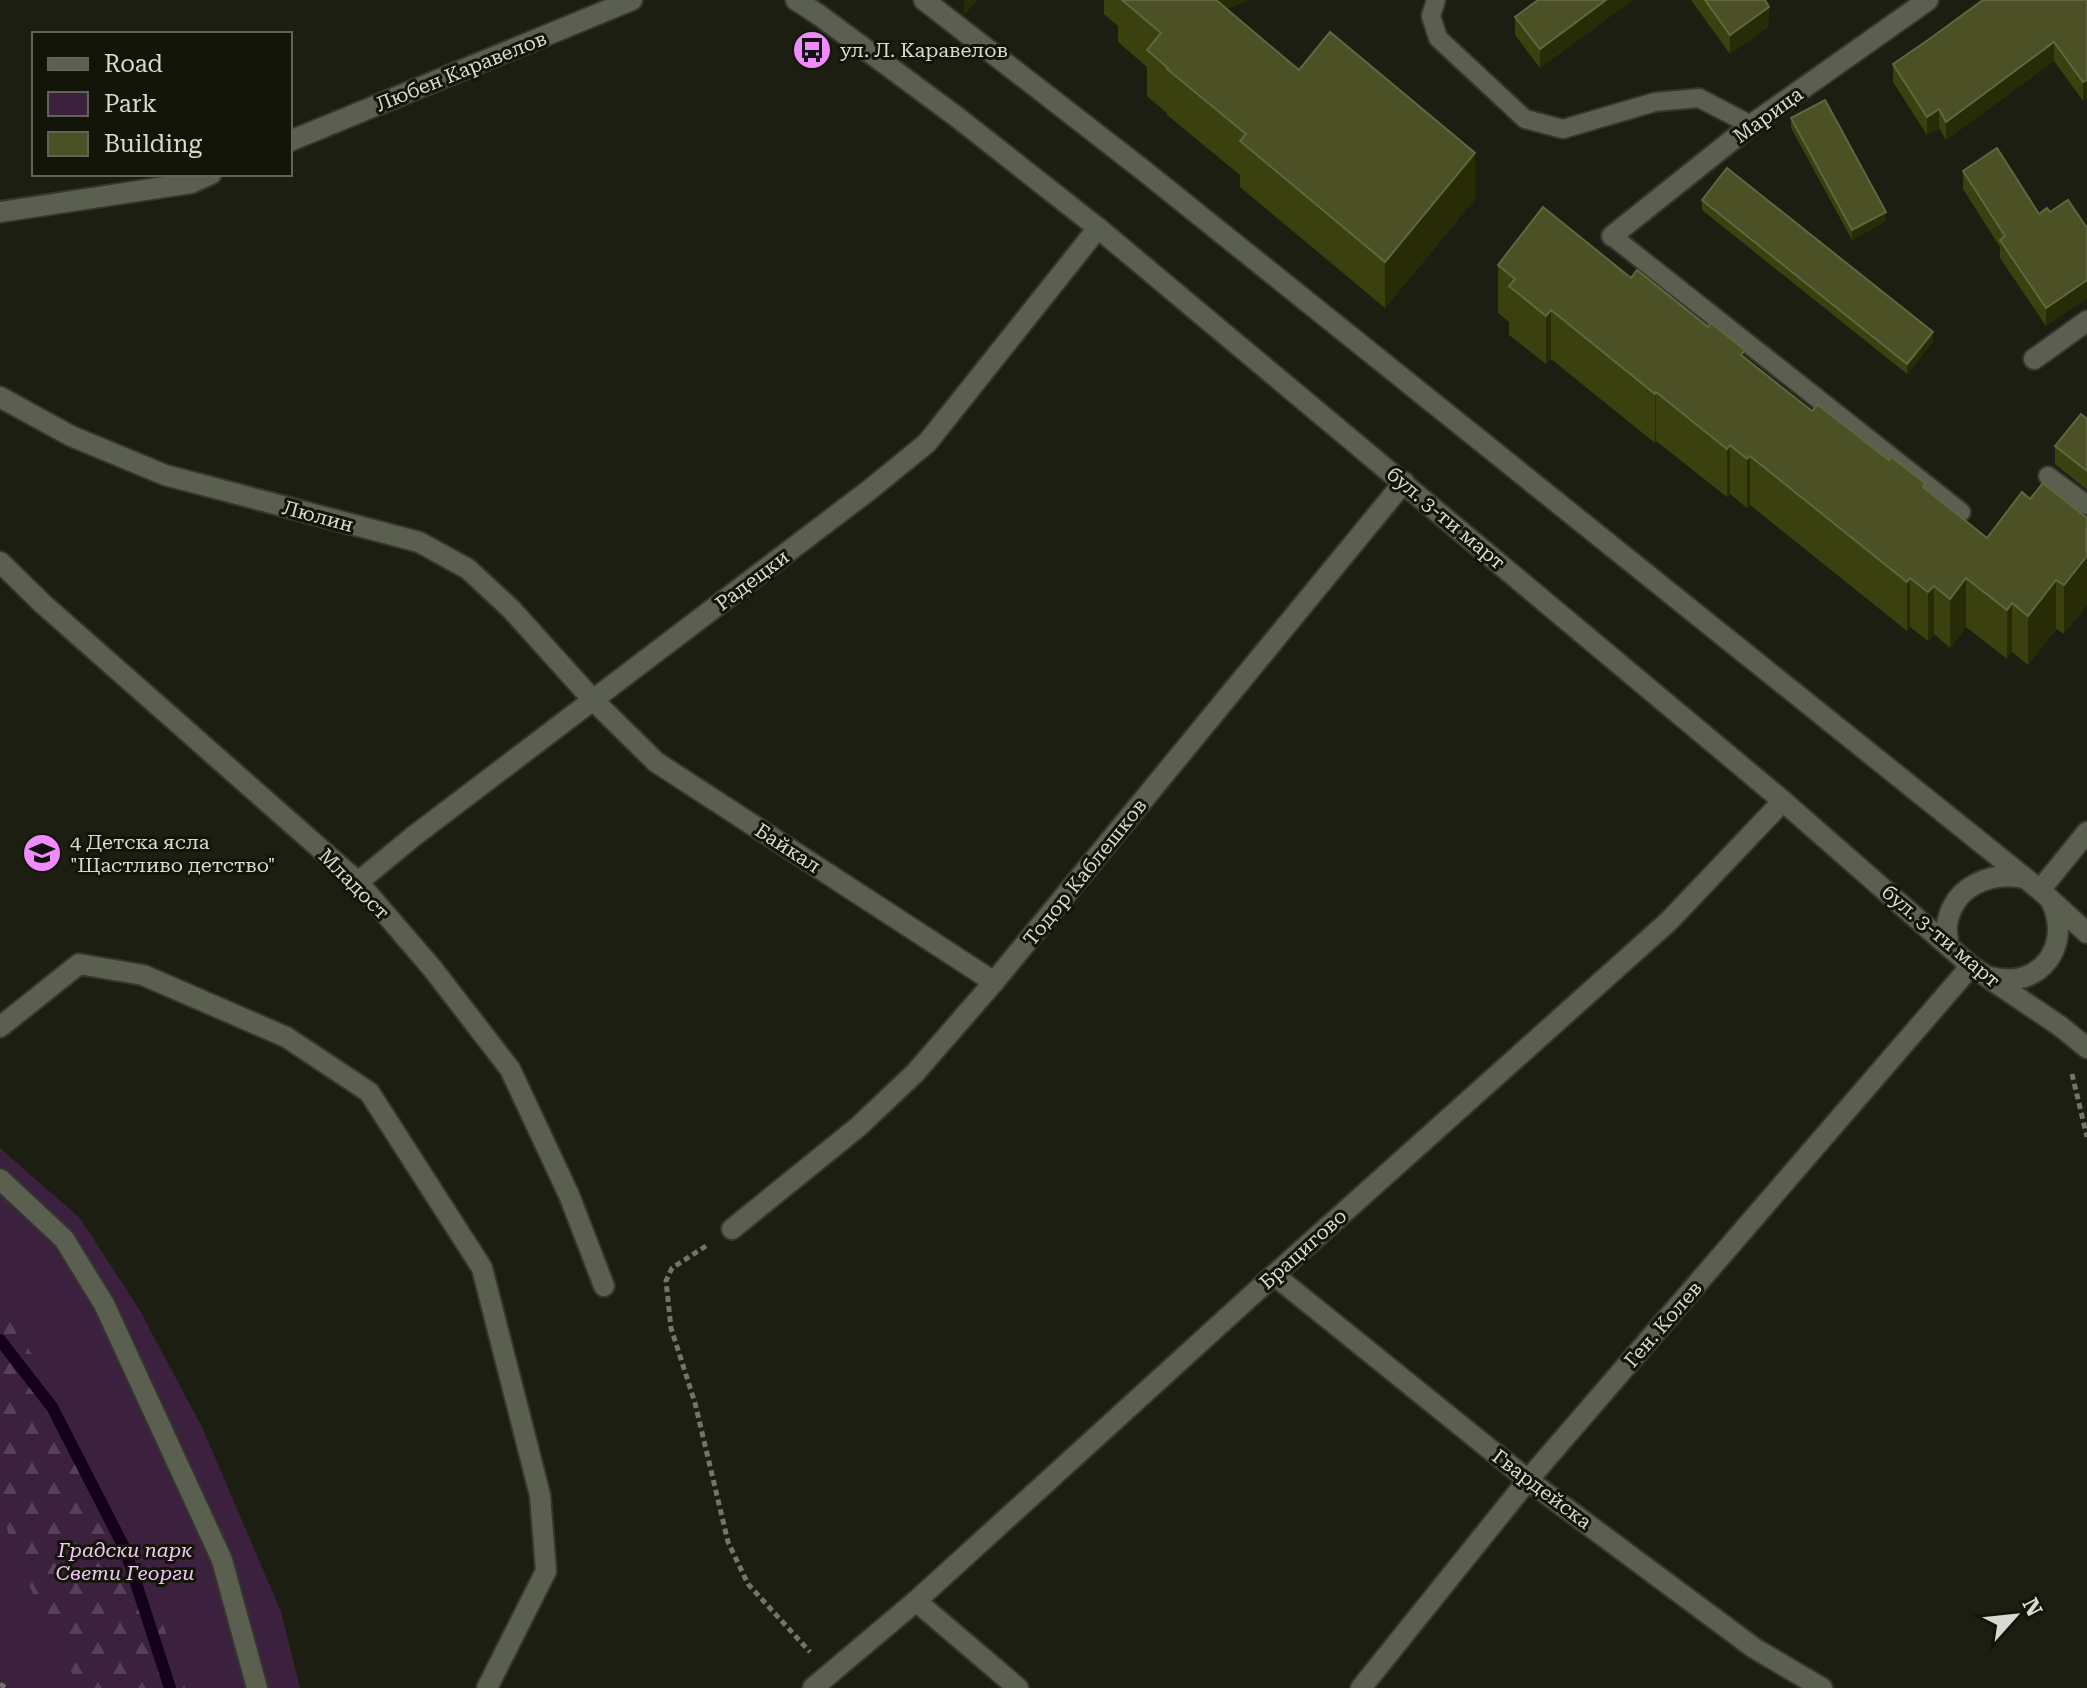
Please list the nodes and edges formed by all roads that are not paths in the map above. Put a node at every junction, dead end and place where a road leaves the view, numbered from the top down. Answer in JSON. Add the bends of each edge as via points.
{"nodes":[{"id":1,"x":632,"y":0,"type":"edge"},
{"id":2,"x":796,"y":0,"type":"edge"},
{"id":3,"x":924,"y":0,"type":"edge"},
{"id":4,"x":1436,"y":0,"type":"edge"},
{"id":5,"x":1918,"y":3,"type":"edge"},
{"id":6,"x":1751,"y":125,"type":"junction"},
{"id":7,"x":292,"y":140,"type":"edge"},
{"id":8,"x":207,"y":176,"type":"edge"},
{"id":9,"x":0,"y":212,"type":"edge"},
{"id":10,"x":1098,"y":228,"type":"junction"},
{"id":11,"x":1612,"y":236,"type":"joint"},
{"id":12,"x":2087,"y":321,"type":"edge"},
{"id":13,"x":2034,"y":359,"type":"dead end"},
{"id":14,"x":0,"y":397,"type":"edge"},
{"id":15,"x":2048,"y":476,"type":"dead end"},
{"id":16,"x":1404,"y":482,"type":"junction"},
{"id":17,"x":2087,"y":505,"type":"edge"},
{"id":18,"x":1961,"y":512,"type":"dead end"},
{"id":19,"x":0,"y":562,"type":"edge"},
{"id":20,"x":593,"y":700,"type":"junction"},
{"id":21,"x":1783,"y":801,"type":"junction"},
{"id":22,"x":2087,"y":832,"type":"edge"},
{"id":23,"x":358,"y":882,"type":"junction"},
{"id":24,"x":2038,"y":889,"type":"junction"},
{"id":25,"x":2087,"y":933,"type":"edge"},
{"id":26,"x":1948,"y":944,"type":"junction"},
{"id":27,"x":1979,"y":971,"type":"junction"},
{"id":28,"x":994,"y":982,"type":"junction"},
{"id":29,"x":0,"y":1027,"type":"edge"},
{"id":30,"x":2087,"y":1048,"type":"edge"},
{"id":31,"x":0,"y":1179,"type":"edge"},
{"id":32,"x":732,"y":1229,"type":"road end"},
{"id":33,"x":1274,"y":1275,"type":"junction"},
{"id":34,"x":604,"y":1286,"type":"dead end"},
{"id":35,"x":1528,"y":1480,"type":"junction"},
{"id":36,"x":916,"y":1601,"type":"junction"},
{"id":37,"x":257,"y":1688,"type":"edge"},
{"id":38,"x":487,"y":1688,"type":"edge"},
{"id":39,"x":813,"y":1688,"type":"edge"},
{"id":40,"x":1018,"y":1688,"type":"edge"},
{"id":41,"x":1361,"y":1688,"type":"edge"},
{"id":42,"x":1822,"y":1688,"type":"edge"}],
"edges":[{"from":1,"to":7,"type":"street","name":"Любен Каравелов"},
{"from":2,"to":10,"type":"street","name":"бул. 3-ти март"},
{"from":3,"to":24,"type":"street"},
{"from":4,"to":6,"type":"lane","via":[[1431,16],[1438,38],[1525,119],[1563,129],[1655,102],[1699,98]]},
{"from":5,"to":6,"type":"street","name":"Марица"},
{"from":6,"to":11,"type":"street","name":"Марица"},
{"from":8,"to":9,"type":"street","via":[[191,183]]},
{"from":10,"to":16,"type":"street","name":"бул. 3-ти март"},
{"from":10,"to":20,"type":"street","name":"Радецки","via":[[927,443]]},
{"from":11,"to":18,"type":"lane"},
{"from":12,"to":13,"type":"street"},
{"from":14,"to":20,"type":"street","name":"Люлин","via":[[71,436],[165,475],[419,542],[468,569]]},
{"from":15,"to":17,"type":"lane"},
{"from":16,"to":21,"type":"street","name":"бул. 3-ти март"},
{"from":16,"to":28,"type":"street","name":"Тодор Каблешков"},
{"from":19,"to":23,"type":"street","name":"Младост"},
{"from":20,"to":23,"type":"street","name":"Радецки"},
{"from":20,"to":28,"type":"street","name":"Байкал","via":[[656,762]]},
{"from":21,"to":26,"type":"street","name":"бул. 3-ти март"},
{"from":21,"to":33,"type":"street","name":"Брацигово","via":[[1669,921]]},
{"from":22,"to":24,"type":"street"},
{"from":23,"to":34,"type":"street","name":"Младост","via":[[510,1069],[569,1195]]},
{"from":24,"to":25,"type":"street"},
{"from":24,"to":26,"type":"street","via":[[1999,875],[1975,883],[1951,912]]},
{"from":24,"to":27,"type":"street","via":[[2059,924],[2049,959],[2019,979]]},
{"from":26,"to":27,"type":"street","name":"бул. 3-ти март"},
{"from":27,"to":30,"type":"street","name":"бул. 3-ти март"},
{"from":27,"to":35,"type":"street","name":"Ген. Колев"},
{"from":28,"to":32,"type":"street","name":"Тодор Каблешков","via":[[915,1073],[858,1127]]},
{"from":29,"to":38,"type":"street","via":[[79,964],[143,975],[286,1037],[369,1092],[482,1268],[540,1495],[546,1571]]},
{"from":31,"to":37,"type":"street","via":[[64,1239],[104,1304],[222,1560]]},
{"from":33,"to":35,"type":"street","name":"Гвардейска"},
{"from":33,"to":36,"type":"street","name":"Брацигово"},
{"from":35,"to":41,"type":"street","name":"Ген. Колев"},
{"from":35,"to":42,"type":"street","name":"Гвардейска","via":[[1754,1648]]},
{"from":36,"to":39,"type":"street","name":"Брацигово"},
{"from":36,"to":40,"type":"street"}]}
